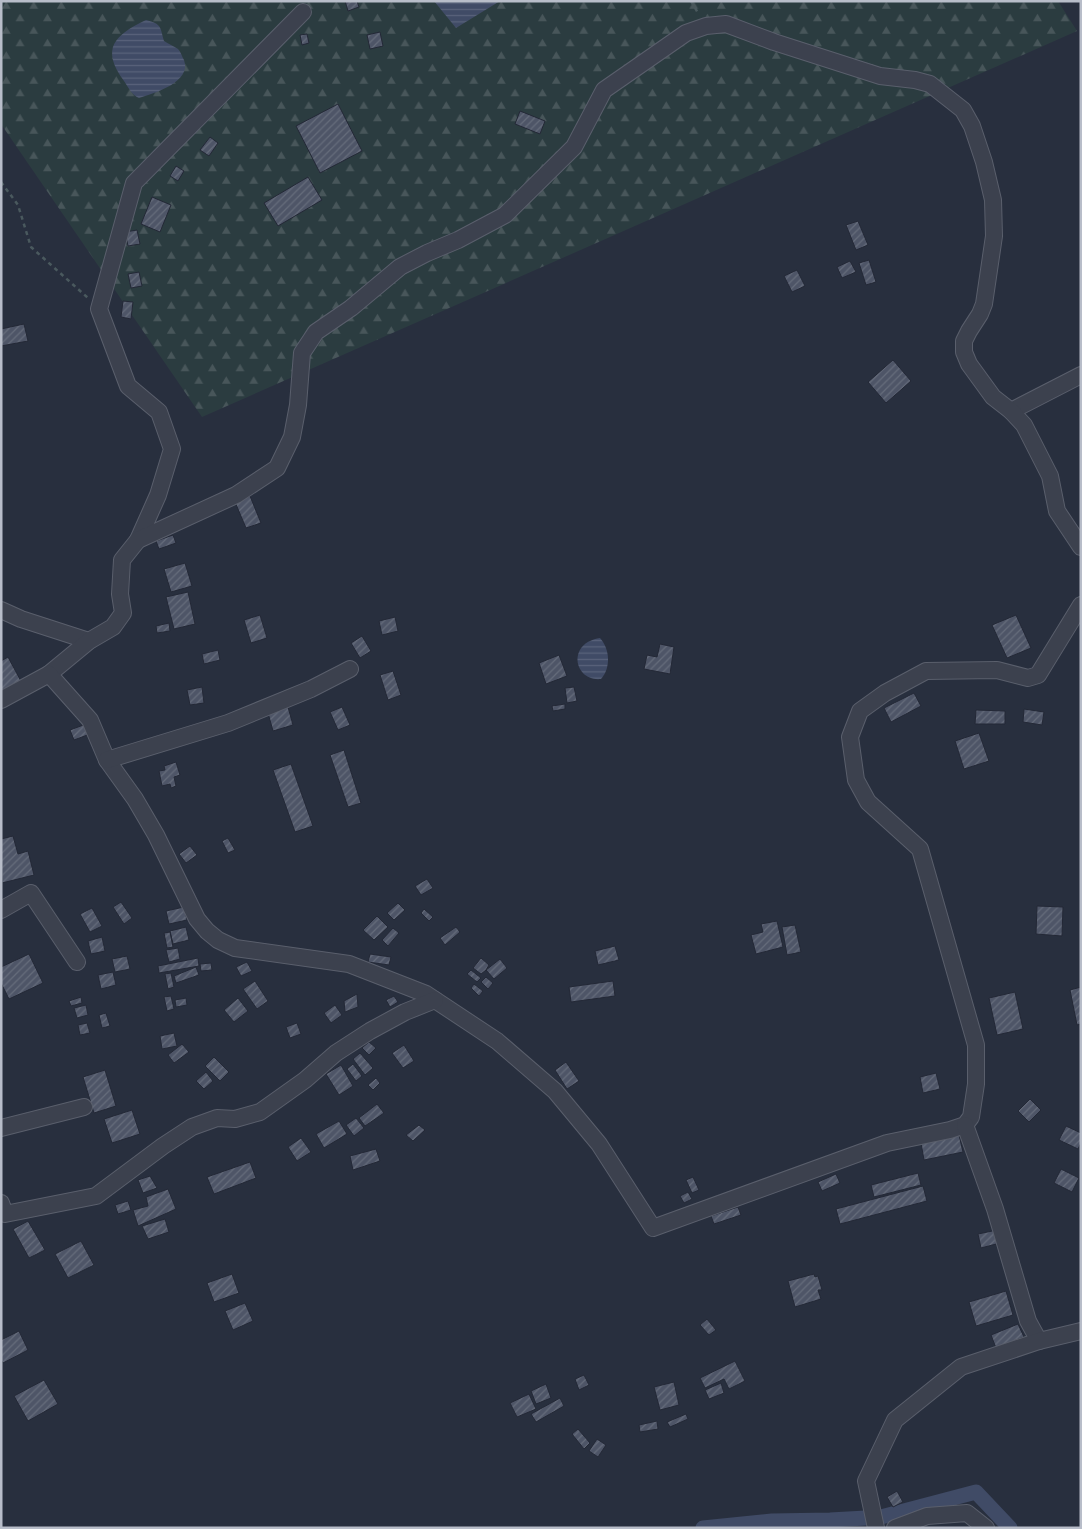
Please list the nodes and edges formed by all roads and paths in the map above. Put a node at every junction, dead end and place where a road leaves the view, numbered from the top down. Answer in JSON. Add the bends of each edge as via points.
{"nodes":[{"id":1,"x":303,"y":12,"type":"dead end"},
{"id":2,"x":1,"y":182,"type":"edge"},
{"id":3,"x":99,"y":309,"type":"junction"},
{"id":4,"x":1081,"y":375,"type":"edge"},
{"id":5,"x":1011,"y":411,"type":"junction"},
{"id":6,"x":138,"y":540,"type":"junction"},
{"id":7,"x":1081,"y":547,"type":"edge"},
{"id":8,"x":1081,"y":605,"type":"edge"},
{"id":9,"x":1,"y":610,"type":"edge"},
{"id":10,"x":89,"y":641,"type":"junction"},
{"id":11,"x":350,"y":669,"type":"dead end"},
{"id":12,"x":50,"y":674,"type":"junction"},
{"id":13,"x":1,"y":700,"type":"edge"},
{"id":14,"x":108,"y":760,"type":"junction"},
{"id":15,"x":1,"y":910,"type":"edge"},
{"id":16,"x":77,"y":962,"type":"dead end"},
{"id":17,"x":435,"y":1000,"type":"junction"},
{"id":18,"x":84,"y":1107,"type":"dead end"},
{"id":19,"x":965,"y":1125,"type":"junction"},
{"id":20,"x":1,"y":1128,"type":"edge"},
{"id":21,"x":1,"y":1203,"type":"edge"},
{"id":22,"x":1081,"y":1331,"type":"edge"},
{"id":23,"x":1039,"y":1341,"type":"junction"},
{"id":24,"x":876,"y":1528,"type":"edge"},
{"id":25,"x":895,"y":1528,"type":"edge"},
{"id":26,"x":986,"y":1528,"type":"edge"}],
"edges":[{"from":1,"to":3,"type":"street","via":[[134,183]]},
{"from":2,"to":3,"type":"path","via":[[18,205],[31,247]]},
{"from":3,"to":6,"type":"street","via":[[128,386],[159,412],[172,449],[158,495]]},
{"from":4,"to":5,"type":"street"},
{"from":5,"to":6,"type":"street","via":[[993,397],[964,352],[964,341],[984,304],[994,236],[993,200],[984,162],[963,110],[930,84],[880,76],[726,24],[717,24],[686,33],[604,90],[574,147],[505,215],[400,268],[316,332],[302,353],[292,437],[277,468],[236,495]]},
{"from":5,"to":7,"type":"street","via":[[1024,425],[1050,476],[1057,510]]},
{"from":6,"to":10,"type":"street","via":[[122,560],[120,594],[123,613],[113,627]]},
{"from":8,"to":19,"type":"street","via":[[1038,675],[1028,678],[996,670],[926,671],[860,710],[850,737],[856,780],[868,802],[920,849],[932,889],[976,1045],[976,1084],[971,1117]]},
{"from":9,"to":10,"type":"street"},
{"from":10,"to":12,"type":"street"},
{"from":11,"to":14,"type":"street","via":[[235,720]]},
{"from":12,"to":13,"type":"street"},
{"from":12,"to":14,"type":"street","via":[[90,720]]},
{"from":14,"to":17,"type":"street","via":[[156,835],[197,920],[218,940],[235,948],[349,964]]},
{"from":15,"to":16,"type":"street","via":[[32,893]]},
{"from":17,"to":19,"type":"street","via":[[497,1041],[555,1091],[599,1144],[653,1228],[887,1143]]},
{"from":17,"to":21,"type":"street","via":[[370,1031],[260,1112],[235,1119],[217,1118],[192,1127],[96,1196],[5,1214]]},
{"from":18,"to":20,"type":"street"},
{"from":19,"to":23,"type":"street","via":[[995,1209],[1028,1321]]},
{"from":22,"to":23,"type":"street"},
{"from":23,"to":24,"type":"street","via":[[961,1367],[895,1420],[866,1481]]},
{"from":25,"to":26,"type":"street","via":[[927,1516],[967,1513]]}]}
